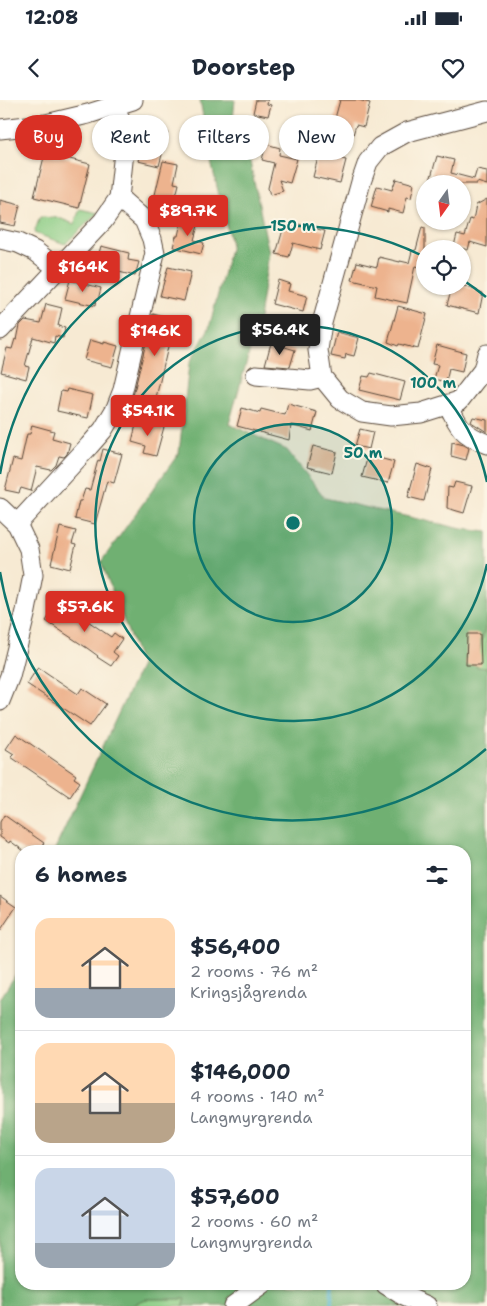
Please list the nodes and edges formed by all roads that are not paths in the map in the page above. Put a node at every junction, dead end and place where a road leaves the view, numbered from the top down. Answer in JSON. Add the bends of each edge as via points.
{"nodes":[{"id":1,"x":134,"y":100,"type":"edge"},
{"id":2,"x":114,"y":103,"type":"edge"},
{"id":3,"x":487,"y":110,"type":"edge"},
{"id":4,"x":0,"y":129,"type":"edge"},
{"id":5,"x":119,"y":198,"type":"junction"},
{"id":6,"x":0,"y":239,"type":"edge"},
{"id":7,"x":58,"y":268,"type":"junction"},
{"id":8,"x":0,"y":330,"type":"edge"},
{"id":9,"x":487,"y":354,"type":"edge"},
{"id":10,"x":256,"y":375,"type":"dead end"},
{"id":11,"x":322,"y":377,"type":"junction"},
{"id":12,"x":448,"y":404,"type":"junction"},
{"id":13,"x":487,"y":444,"type":"edge"},
{"id":14,"x":0,"y":508,"type":"edge"},
{"id":15,"x":17,"y":524,"type":"junction"},
{"id":16,"x":0,"y":701,"type":"edge"},
{"id":17,"x":255,"y":1290,"type":"edge"},
{"id":18,"x":394,"y":1290,"type":"edge"},
{"id":19,"x":233,"y":1306,"type":"edge"},
{"id":20,"x":427,"y":1306,"type":"edge"}],
"edges":[{"from":1,"to":2,"type":"street"},
{"from":2,"to":4,"type":"street","via":[[88,114],[46,124]]},
{"from":2,"to":5,"type":"street","via":[[124,152]]},
{"from":3,"to":11,"type":"street","via":[[407,132],[380,147],[368,162],[322,323],[318,350]]},
{"from":5,"to":7,"type":"street","via":[[103,221]]},
{"from":5,"to":15,"type":"street","via":[[144,220],[155,253],[124,390],[103,430]]},
{"from":6,"to":7,"type":"street","via":[[35,251]]},
{"from":7,"to":8,"type":"street"},
{"from":9,"to":12,"type":"street","via":[[483,370],[459,401]]},
{"from":10,"to":11,"type":"street","via":[[310,380]]},
{"from":11,"to":12,"type":"street","via":[[340,399],[362,412],[391,416],[421,413]]},
{"from":12,"to":13,"type":"street","via":[[464,432]]},
{"from":14,"to":15,"type":"street"},
{"from":15,"to":16,"type":"street","via":[[29,549],[33,575],[10,676]]},
{"from":17,"to":19,"type":"street"},
{"from":18,"to":20,"type":"street"}]}
